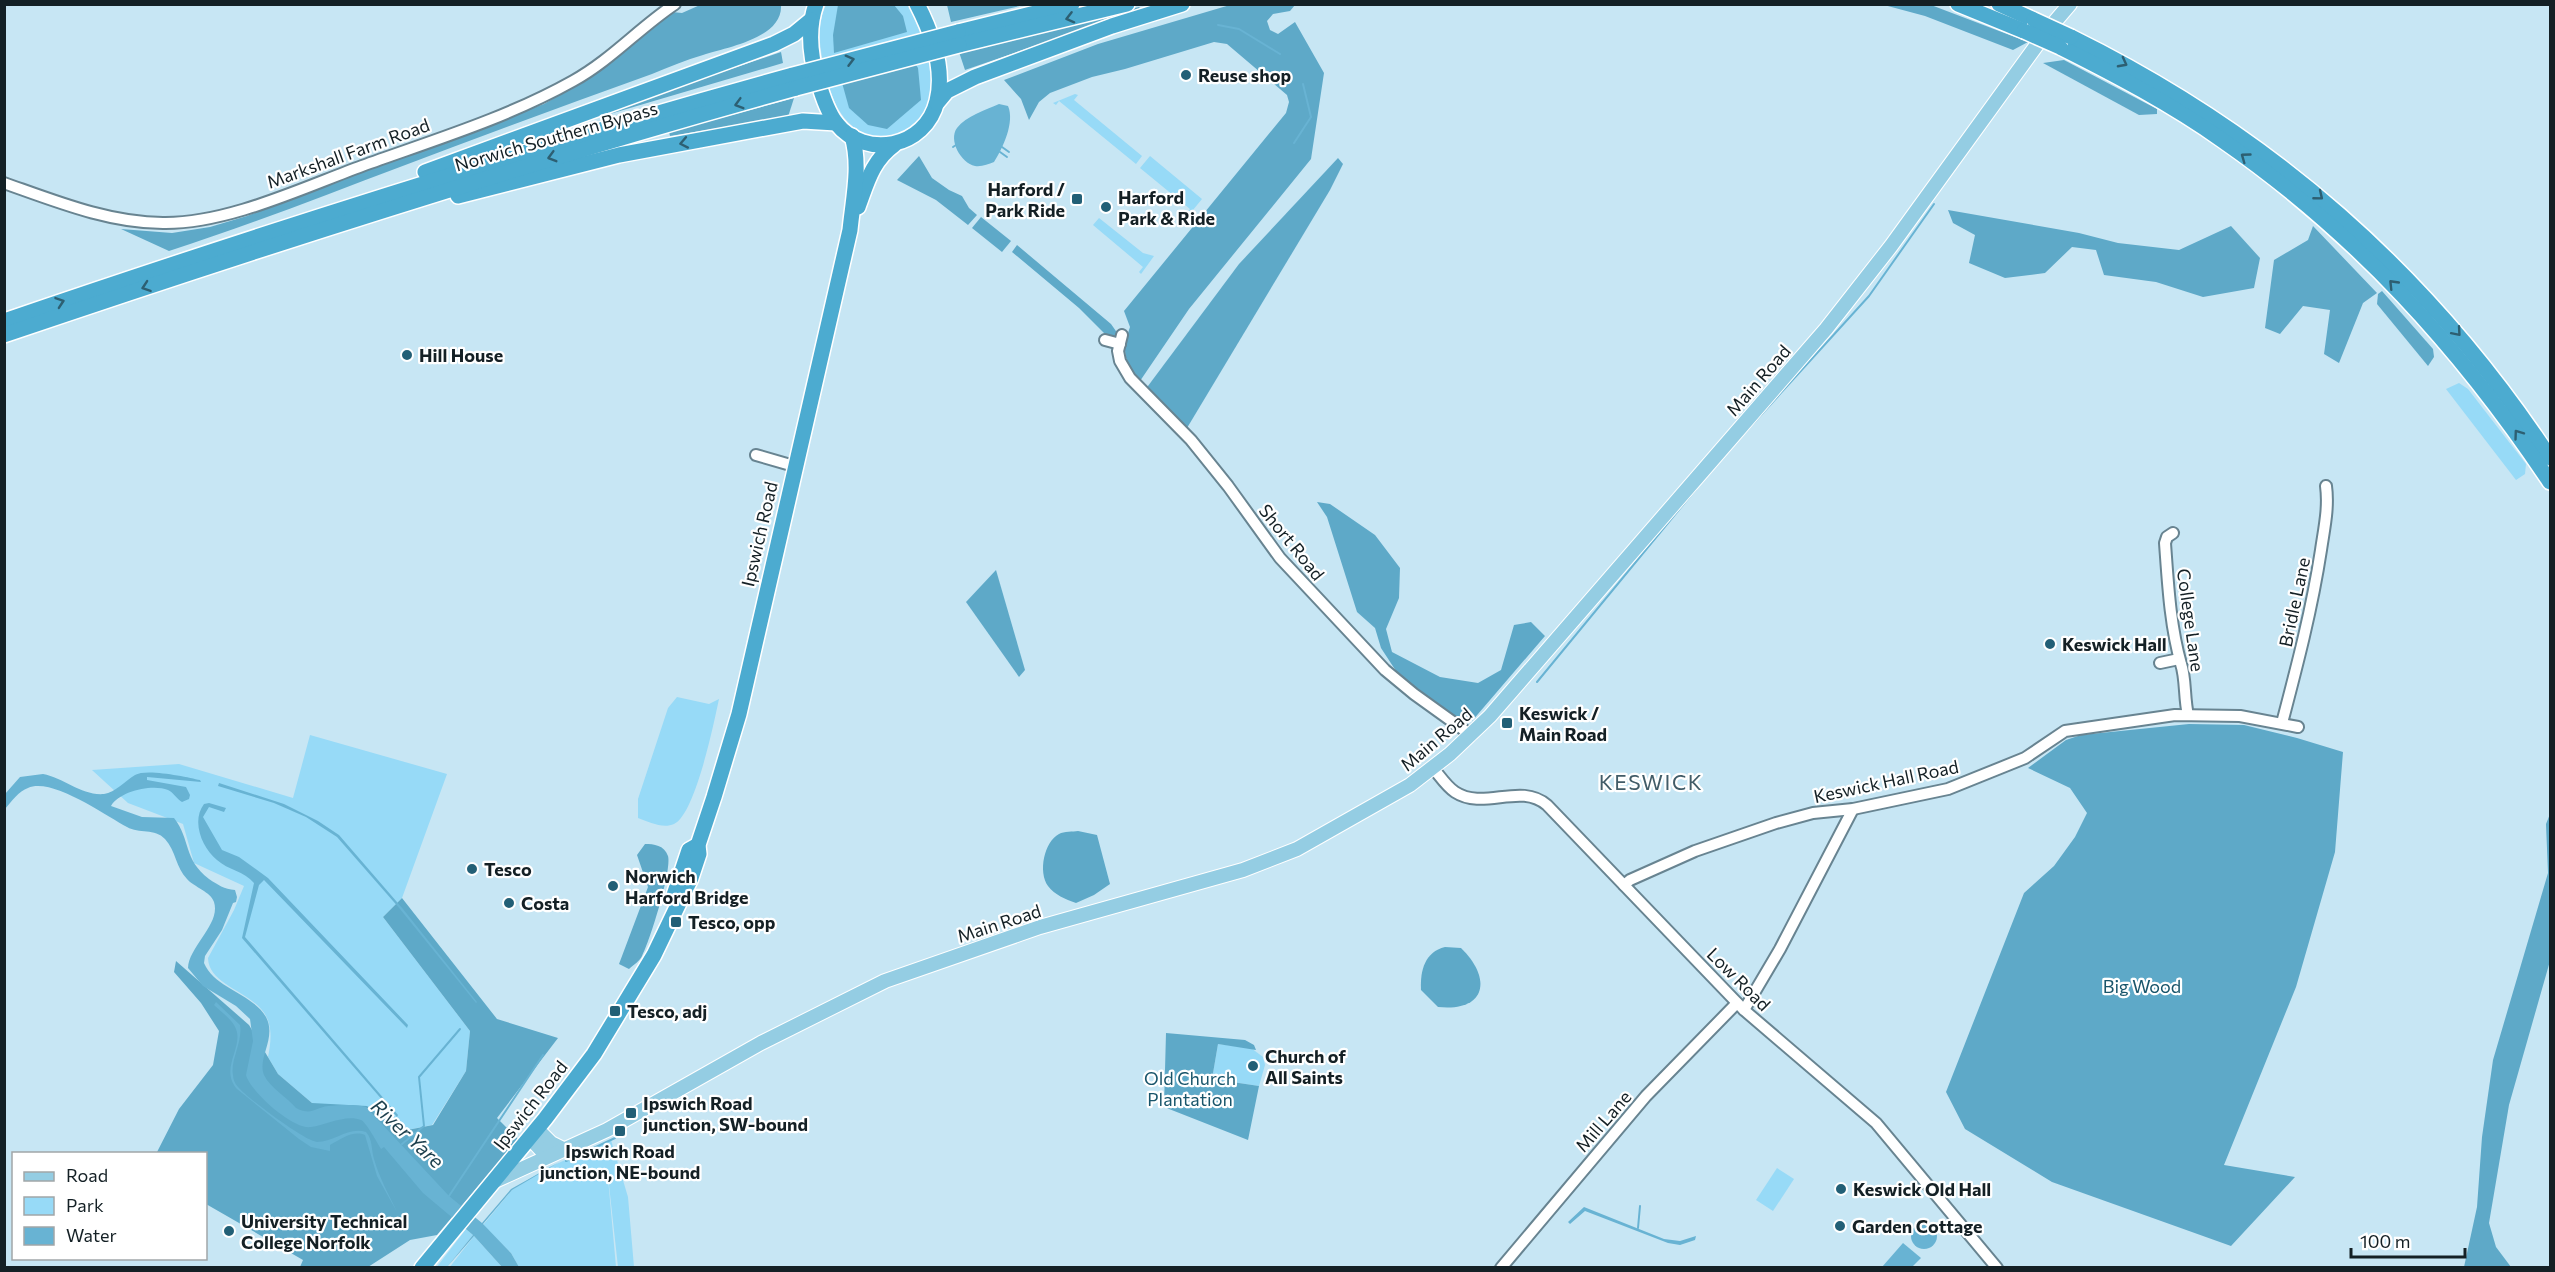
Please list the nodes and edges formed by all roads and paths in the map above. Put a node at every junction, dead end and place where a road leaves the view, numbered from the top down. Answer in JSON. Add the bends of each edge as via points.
{"nodes":[{"id":1,"x":675,"y":4,"type":"edge"},
{"id":2,"x":917,"y":4,"type":"edge"},
{"id":3,"x":1071,"y":4,"type":"edge"},
{"id":4,"x":1127,"y":4,"type":"edge"},
{"id":5,"x":1182,"y":4,"type":"edge"},
{"id":6,"x":1958,"y":4,"type":"edge"},
{"id":7,"x":1999,"y":4,"type":"edge"},
{"id":8,"x":2070,"y":4,"type":"edge"},
{"id":9,"x":813,"y":11,"type":"edge"},
{"id":10,"x":2029,"y":25,"type":"junction"},
{"id":11,"x":959,"y":39,"type":"junction"},
{"id":12,"x":2066,"y":42,"type":"junction"},
{"id":13,"x":794,"y":82,"type":"junction"},
{"id":14,"x":937,"y":103,"type":"junction"},
{"id":15,"x":836,"y":123,"type":"junction"},
{"id":16,"x":852,"y":136,"type":"junction"},
{"id":17,"x":894,"y":145,"type":"junction"},
{"id":18,"x":4,"y":183,"type":"edge"},
{"id":19,"x":850,"y":230,"type":"junction"},
{"id":20,"x":228,"y":244,"type":"junction"},
{"id":21,"x":179,"y":275,"type":"junction"},
{"id":22,"x":4,"y":321,"type":"edge"},
{"id":23,"x":4,"y":335,"type":"edge"},
{"id":24,"x":1105,"y":340,"type":"dead end"},
{"id":25,"x":756,"y":455,"type":"dead end"},
{"id":26,"x":2550,"y":458,"type":"edge"},
{"id":27,"x":794,"y":466,"type":"junction"},
{"id":28,"x":2550,"y":482,"type":"edge"},
{"id":29,"x":2326,"y":486,"type":"dead end"},
{"id":30,"x":2173,"y":533,"type":"dead end"},
{"id":31,"x":2179,"y":659,"type":"junction"},
{"id":32,"x":2160,"y":663,"type":"dead end"},
{"id":33,"x":2188,"y":715,"type":"junction"},
{"id":34,"x":2282,"y":723,"type":"junction"},
{"id":35,"x":2298,"y":727,"type":"dead end"},
{"id":36,"x":1471,"y":735,"type":"junction"},
{"id":37,"x":1432,"y":768,"type":"junction"},
{"id":38,"x":1853,"y":809,"type":"junction"},
{"id":39,"x":1624,"y":885,"type":"junction"},
{"id":40,"x":1741,"y":1007,"type":"junction"},
{"id":41,"x":533,"y":1133,"type":"junction"},
{"id":42,"x":560,"y":1151,"type":"junction"},
{"id":43,"x":493,"y":1183,"type":"junction"},
{"id":44,"x":422,"y":1268,"type":"edge"},
{"id":45,"x":1501,"y":1268,"type":"edge"},
{"id":46,"x":1997,"y":1268,"type":"edge"}],
"edges":[{"from":1,"to":18,"type":"street","name":"Markshall Farm Road","via":[[590,71],[540,99],[220,216],[193,222],[143,223],[92,212]]},
{"from":2,"to":14,"type":"highway","via":[[934,44]]},
{"from":3,"to":11,"type":"highway","name":"Norwich Southern Bypass"},
{"from":4,"to":11,"type":"highway","name":"Norwich Southern Bypass","one_way":true},
{"from":5,"to":14,"type":"highway","via":[[975,77],[947,91]]},
{"from":6,"to":10,"type":"highway"},
{"from":7,"to":10,"type":"highway"},
{"from":8,"to":36,"type":"main road","name":"Main Road","via":[[1826,329]]},
{"from":9,"to":15,"type":"highway","via":[[810,46],[815,71]]},
{"from":9,"to":20,"type":"highway","via":[[794,34],[774,44]]},
{"from":10,"to":12,"type":"highway","bridge":true},
{"from":11,"to":13,"type":"highway","name":"Norwich Southern Bypass","bridge":true},
{"from":12,"to":26,"type":"highway","one_way":true,"via":[[2137,70],[2197,107],[2330,205],[2434,305],[2492,375]]},
{"from":28,"to":12,"type":"highway","one_way":true,"via":[[2447,343],[2366,257],[2318,213],[2177,111]]},
{"from":13,"to":20,"type":"highway","name":"Norwich Southern Bypass","via":[[510,156]]},
{"from":13,"to":21,"type":"highway","name":"Norwich Southern Bypass","one_way":true},
{"from":14,"to":17,"type":"highway","name":"Ipswich Road","via":[[923,128]]},
{"from":15,"to":16,"type":"highway"},
{"from":15,"to":21,"type":"highway","one_way":true,"via":[[803,120],[619,155],[510,181]]},
{"from":16,"to":17,"type":"highway","via":[[871,144]]},
{"from":16,"to":19,"type":"highway","name":"Ipswich Road","via":[[856,169]]},
{"from":17,"to":19,"type":"highway","name":"Ipswich Road","via":[[875,164]]},
{"from":19,"to":27,"type":"highway","name":"Ipswich Road"},
{"from":22,"to":20,"type":"highway","name":"Norwich Southern Bypass","one_way":true},
{"from":21,"to":23,"type":"highway","name":"Norwich Southern Bypass","one_way":true},
{"from":24,"to":36,"type":"street","name":"Short Road","via":[[1121,340],[1120,362],[1130,378],[1191,440],[1280,558],[1385,670]]},
{"from":25,"to":27,"type":"street"},
{"from":27,"to":41,"type":"highway","name":"Ipswich Road","via":[[736,722],[698,845],[689,850],[654,956],[594,1054]]},
{"from":29,"to":34,"type":"street","name":"Bridle Lane","via":[[2328,502],[2318,569]]},
{"from":30,"to":31,"type":"street","name":"College Lane","via":[[2165,543],[2169,606]]},
{"from":31,"to":32,"type":"street"},
{"from":31,"to":33,"type":"street","name":"College Lane"},
{"from":33,"to":34,"type":"street","name":"Keswick Hall Road","via":[[2240,716]]},
{"from":33,"to":38,"type":"street","name":"Keswick Hall Road","via":[[2066,731],[2025,758],[1948,789]]},
{"from":34,"to":35,"type":"street","name":"Keswick Hall Road"},
{"from":36,"to":37,"type":"main road","name":"Main Road"},
{"from":37,"to":39,"type":"street","name":"Low Road","via":[[1462,795],[1484,799],[1528,795],[1541,800]]},
{"from":37,"to":42,"type":"main road","name":"Main Road","via":[[1398,792],[1297,849],[1243,870],[1040,927],[885,981]]},
{"from":38,"to":39,"type":"street","name":"Keswick Hall Road","via":[[1813,813],[1776,823],[1695,851]]},
{"from":38,"to":40,"type":"street","name":"Mill Lane","via":[[1780,949]]},
{"from":39,"to":40,"type":"street","name":"Low Road"},
{"from":40,"to":45,"type":"street","name":"Mill Lane","via":[[1646,1096]]},
{"from":40,"to":46,"type":"street","name":"Low Road","via":[[1876,1123]]},
{"from":41,"to":42,"type":"main road"},
{"from":41,"to":43,"type":"highway","name":"Ipswich Road"},
{"from":42,"to":43,"type":"main road","name":"Main Road"},
{"from":43,"to":44,"type":"highway","name":"Ipswich Road"}]}
